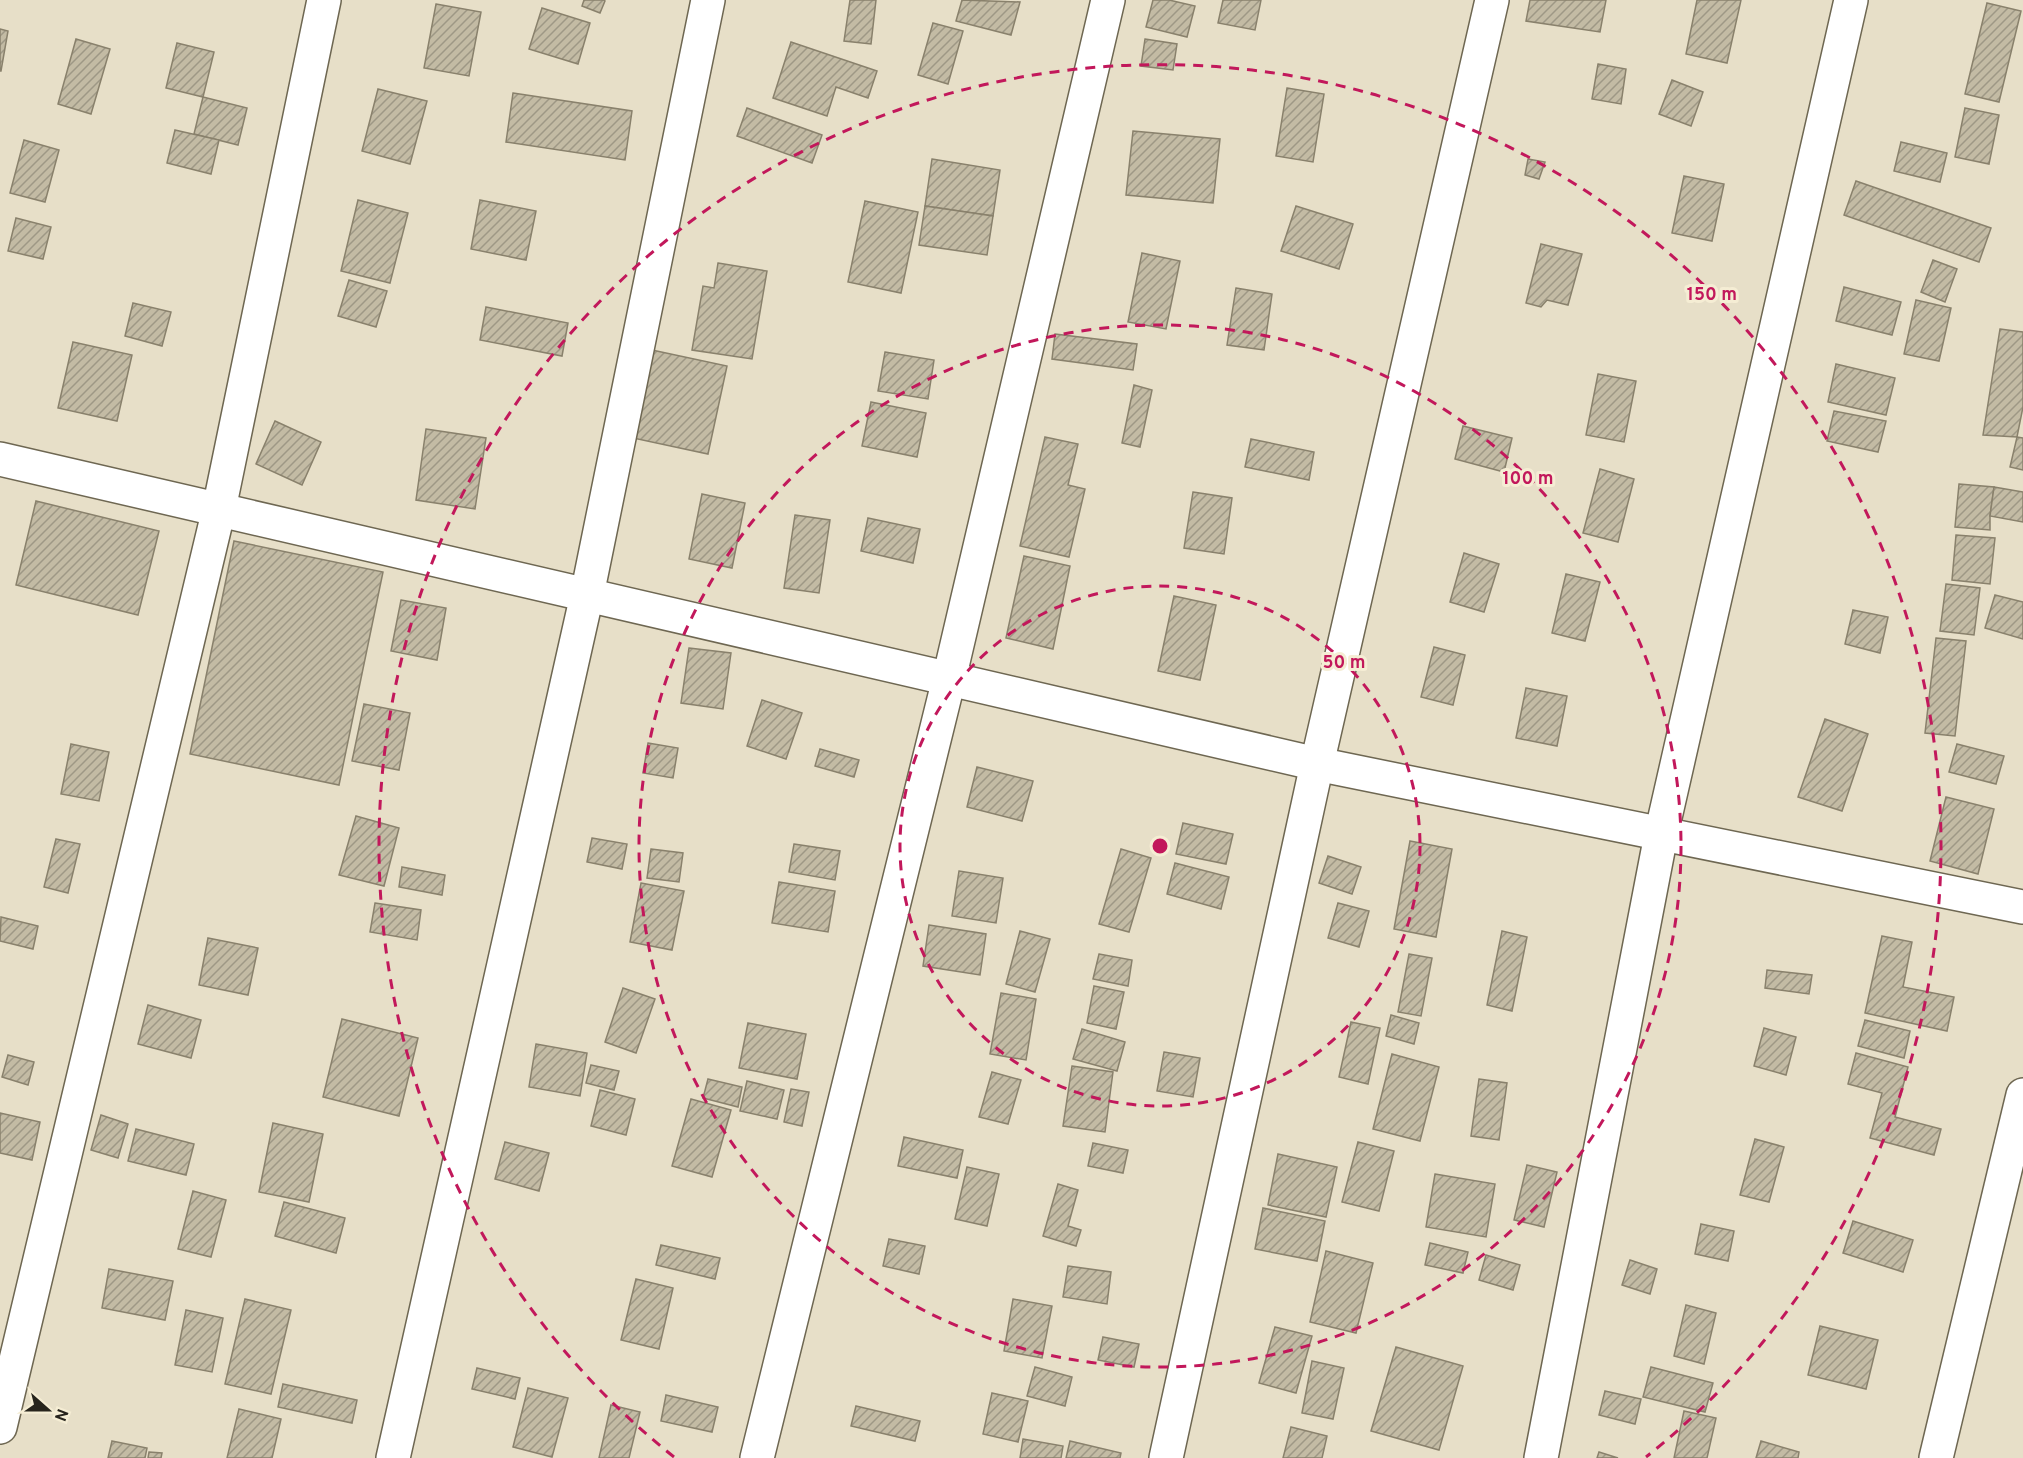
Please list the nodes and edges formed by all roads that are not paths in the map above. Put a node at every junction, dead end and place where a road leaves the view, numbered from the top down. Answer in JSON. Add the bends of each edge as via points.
{"nodes":[{"id":1,"x":324,"y":0,"type":"edge"},
{"id":2,"x":708,"y":0,"type":"edge"},
{"id":3,"x":1108,"y":0,"type":"edge"},
{"id":4,"x":1492,"y":0,"type":"edge"},
{"id":5,"x":1851,"y":0,"type":"edge"},
{"id":6,"x":0,"y":459,"type":"edge"},
{"id":7,"x":219,"y":509,"type":"junction"},
{"id":8,"x":587,"y":595,"type":"junction"},
{"id":9,"x":949,"y":679,"type":"junction"},
{"id":10,"x":1317,"y":764,"type":"junction"},
{"id":11,"x":1661,"y":835,"type":"junction"},
{"id":12,"x":2023,"y":908,"type":"edge"},
{"id":13,"x":2023,"y":1095,"type":"edge"},
{"id":14,"x":0,"y":1427,"type":"edge"},
{"id":15,"x":393,"y":1458,"type":"edge"},
{"id":16,"x":757,"y":1458,"type":"edge"},
{"id":17,"x":1166,"y":1458,"type":"edge"},
{"id":18,"x":1541,"y":1458,"type":"edge"},
{"id":19,"x":1936,"y":1458,"type":"edge"}],
"edges":[{"from":1,"to":7,"type":"street"},
{"from":2,"to":8,"type":"street"},
{"from":3,"to":9,"type":"street"},
{"from":4,"to":10,"type":"street"},
{"from":5,"to":11,"type":"street"},
{"from":6,"to":7,"type":"street"},
{"from":7,"to":8,"type":"street"},
{"from":7,"to":14,"type":"street"},
{"from":8,"to":9,"type":"street"},
{"from":8,"to":15,"type":"street"},
{"from":9,"to":10,"type":"street"},
{"from":9,"to":16,"type":"street"},
{"from":10,"to":11,"type":"street"},
{"from":10,"to":17,"type":"street"},
{"from":11,"to":12,"type":"street"},
{"from":11,"to":18,"type":"street"},
{"from":13,"to":19,"type":"street"}]}
